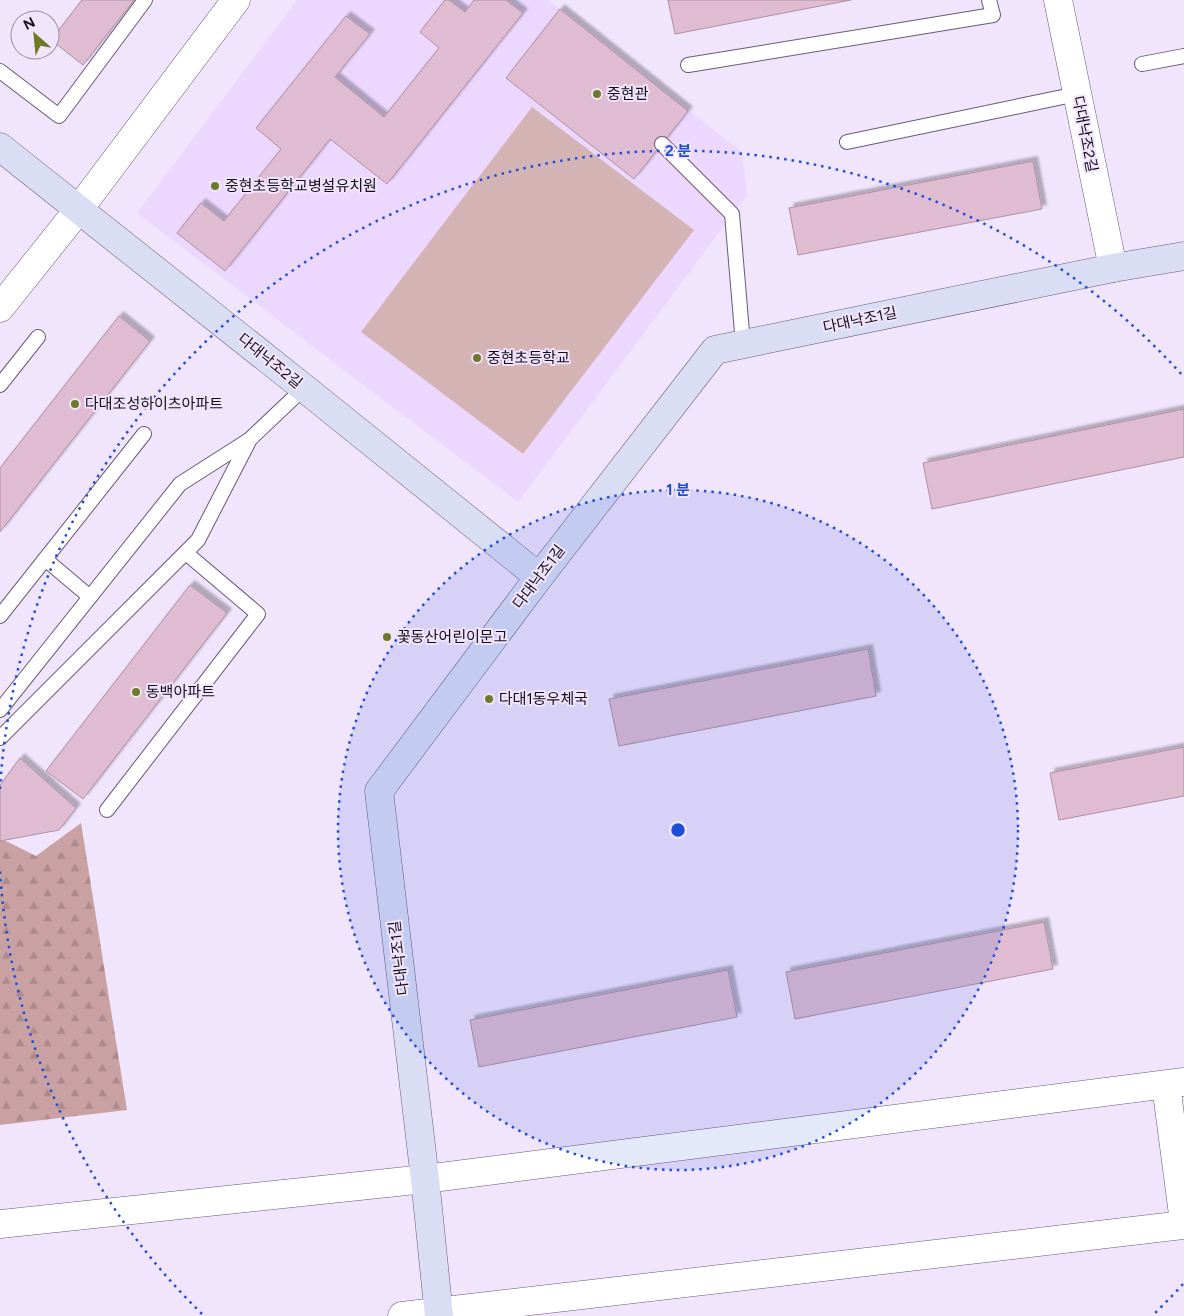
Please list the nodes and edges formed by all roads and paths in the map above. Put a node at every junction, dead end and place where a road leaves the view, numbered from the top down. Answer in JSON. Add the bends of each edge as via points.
{"nodes":[{"id":1,"x":145,"y":0,"type":"edge"},
{"id":2,"x":236,"y":0,"type":"edge"},
{"id":3,"x":989,"y":0,"type":"edge"},
{"id":4,"x":1058,"y":0,"type":"edge"},
{"id":5,"x":1184,"y":56,"type":"edge"},
{"id":6,"x":1142,"y":64,"type":"dead end"},
{"id":7,"x":688,"y":65,"type":"dead end"},
{"id":8,"x":0,"y":71,"type":"edge"},
{"id":9,"x":1077,"y":94,"type":"junction"},
{"id":10,"x":847,"y":142,"type":"dead end"},
{"id":11,"x":662,"y":144,"type":"dead end"},
{"id":12,"x":0,"y":147,"type":"edge"},
{"id":13,"x":79,"y":209,"type":"junction"},
{"id":14,"x":1184,"y":256,"type":"edge"},
{"id":15,"x":1112,"y":268,"type":"junction"},
{"id":16,"x":0,"y":308,"type":"edge"},
{"id":17,"x":38,"y":337,"type":"dead end"},
{"id":18,"x":743,"y":344,"type":"junction"},
{"id":19,"x":0,"y":385,"type":"edge"},
{"id":20,"x":304,"y":388,"type":"junction"},
{"id":21,"x":144,"y":434,"type":"dead end"},
{"id":22,"x":249,"y":440,"type":"junction"},
{"id":23,"x":186,"y":554,"type":"junction"},
{"id":24,"x":45,"y":559,"type":"junction"},
{"id":25,"x":539,"y":577,"type":"junction"},
{"id":26,"x":90,"y":597,"type":"junction"},
{"id":27,"x":0,"y":616,"type":"edge"},
{"id":28,"x":0,"y":710,"type":"edge"},
{"id":29,"x":0,"y":738,"type":"edge"},
{"id":30,"x":107,"y":810,"type":"dead end"},
{"id":31,"x":1175,"y":1084,"type":"edge"},
{"id":32,"x":425,"y":1179,"type":"junction"},
{"id":33,"x":0,"y":1224,"type":"edge"},
{"id":34,"x":1184,"y":1224,"type":"edge"},
{"id":35,"x":439,"y":1314,"type":"edge"},
{"id":36,"x":402,"y":1316,"type":"edge"}],
"edges":[{"from":1,"to":8,"type":"lane","via":[[59,116]]},
{"from":2,"to":13,"type":"street"},
{"from":3,"to":7,"type":"lane","via":[[993,15]]},
{"from":4,"to":9,"type":"street","name":"다대낙조2길"},
{"from":5,"to":6,"type":"lane"},
{"from":9,"to":10,"type":"lane"},
{"from":9,"to":15,"type":"street","name":"다대낙조2길"},
{"from":11,"to":18,"type":"lane","via":[[732,214]]},
{"from":12,"to":13,"type":"street","name":"다대낙조2길"},
{"from":13,"to":16,"type":"street"},
{"from":13,"to":20,"type":"street","name":"다대낙조2길"},
{"from":14,"to":15,"type":"street","name":"다대낙조1길"},
{"from":15,"to":18,"type":"street","name":"다대낙조1길"},
{"from":17,"to":19,"type":"lane"},
{"from":18,"to":25,"type":"street","name":"다대낙조1길","via":[[715,350]]},
{"from":20,"to":22,"type":"lane"},
{"from":20,"to":25,"type":"street","name":"다대낙조2길"},
{"from":21,"to":24,"type":"lane"},
{"from":22,"to":23,"type":"lane","via":[[198,540]]},
{"from":22,"to":26,"type":"lane","via":[[180,484]]},
{"from":23,"to":29,"type":"lane"},
{"from":23,"to":30,"type":"lane","via":[[258,614]]},
{"from":24,"to":26,"type":"lane"},
{"from":24,"to":27,"type":"lane"},
{"from":25,"to":32,"type":"street","name":"다대낙조1길","via":[[379,791]]},
{"from":26,"to":28,"type":"lane"},
{"from":31,"to":32,"type":"street"},
{"from":31,"to":34,"type":"street"},
{"from":32,"to":33,"type":"street"},
{"from":32,"to":35,"type":"street","name":"다대낙조1길"},
{"from":34,"to":35,"type":"street"},
{"from":35,"to":36,"type":"street"}]}
